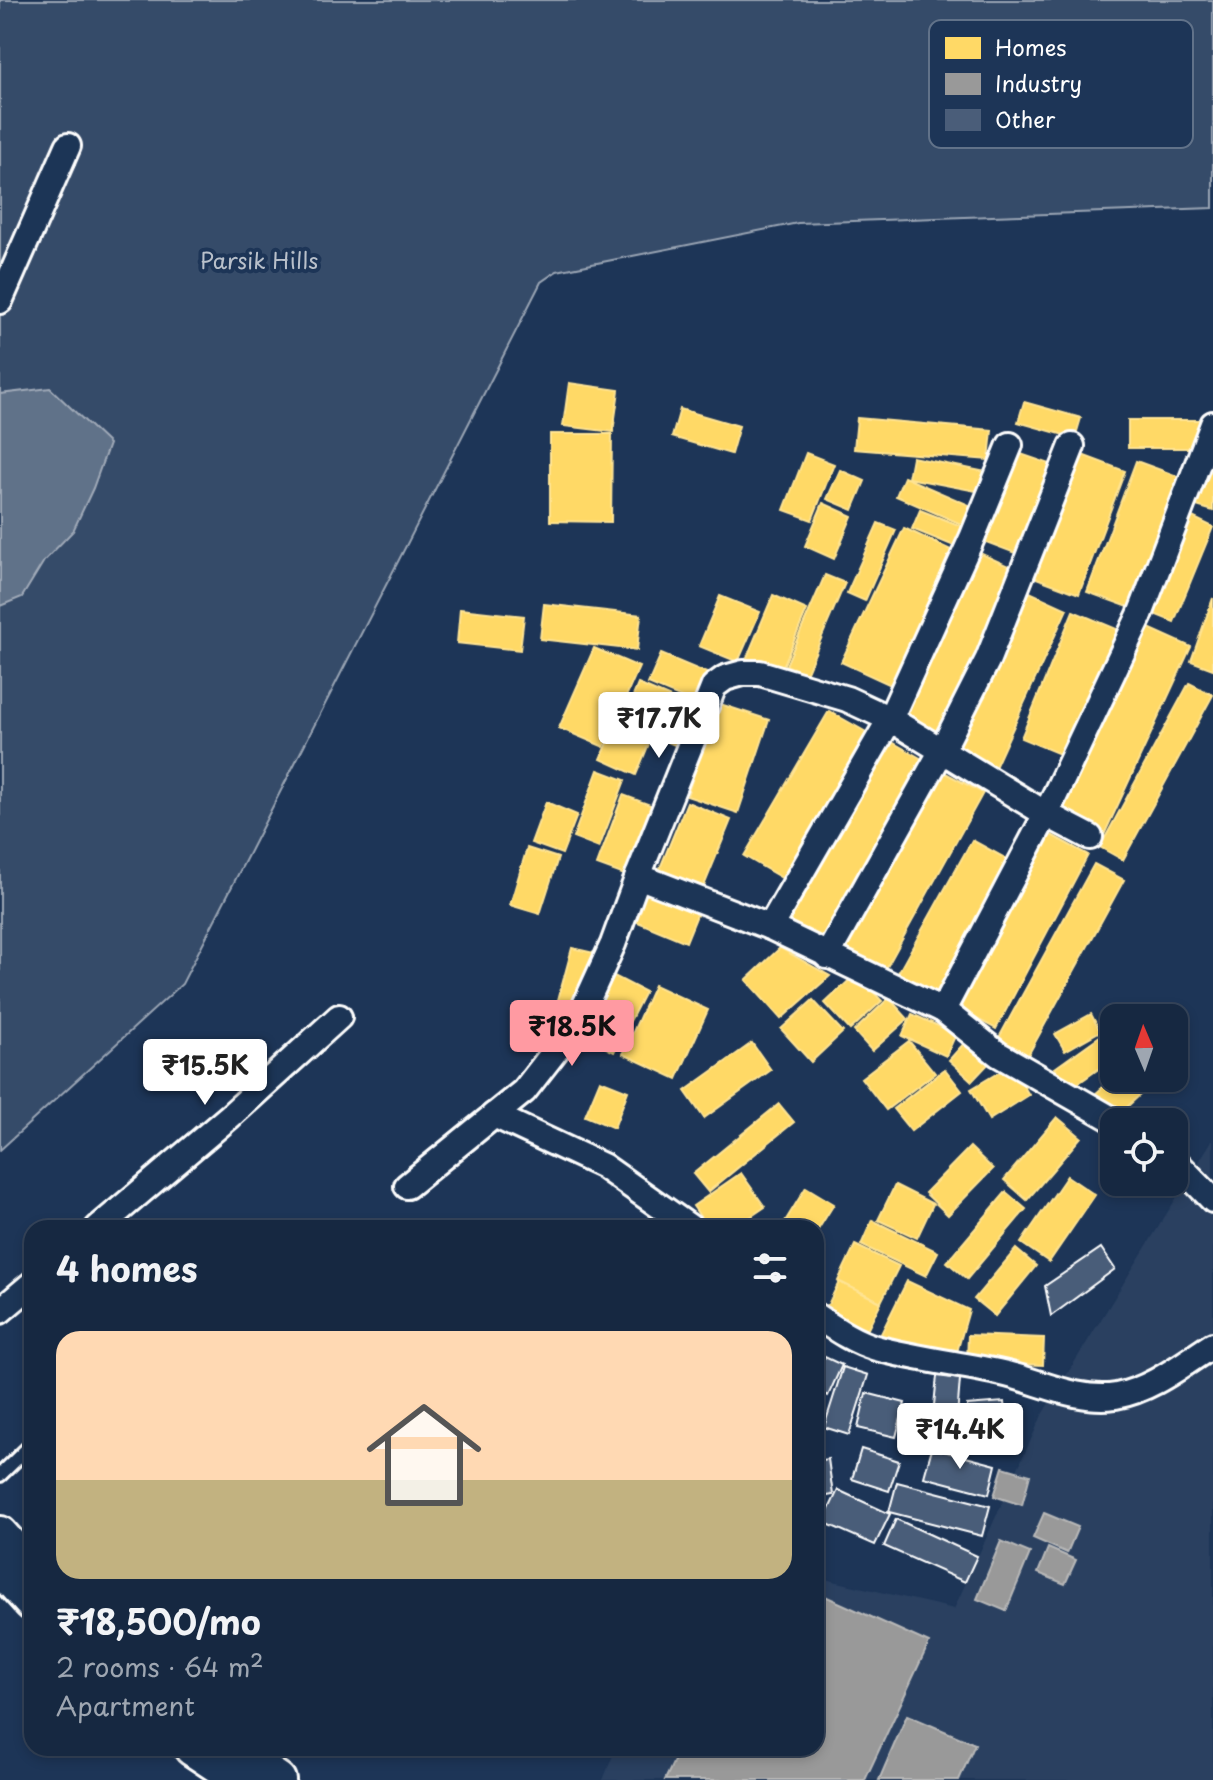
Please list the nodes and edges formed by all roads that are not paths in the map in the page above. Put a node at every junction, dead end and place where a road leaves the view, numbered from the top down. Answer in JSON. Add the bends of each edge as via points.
{"nodes":[{"id":1,"x":68,"y":146,"type":"dead end"},
{"id":2,"x":0,"y":301,"type":"edge"},
{"id":3,"x":1213,"y":424,"type":"edge"},
{"id":4,"x":1010,"y":445,"type":"dead end"},
{"id":5,"x":1072,"y":446,"type":"dead end"},
{"id":6,"x":890,"y":719,"type":"junction"},
{"id":7,"x":941,"y":752,"type":"junction"},
{"id":8,"x":1046,"y":814,"type":"junction"},
{"id":9,"x":1090,"y":837,"type":"dead end"},
{"id":10,"x":638,"y":876,"type":"junction"},
{"id":11,"x":770,"y":927,"type":"junction"},
{"id":12,"x":827,"y":956,"type":"junction"},
{"id":13,"x":943,"y":1010,"type":"junction"},
{"id":14,"x":339,"y":1017,"type":"dead end"},
{"id":15,"x":1100,"y":1112,"type":"edge"},
{"id":16,"x":494,"y":1115,"type":"junction"},
{"id":17,"x":1188,"y":1174,"type":"edge"},
{"id":18,"x":407,"y":1186,"type":"dead end"},
{"id":19,"x":1213,"y":1200,"type":"edge"},
{"id":20,"x":107,"y":1220,"type":"edge"},
{"id":21,"x":680,"y":1220,"type":"edge"},
{"id":22,"x":24,"y":1291,"type":"edge"},
{"id":23,"x":0,"y":1311,"type":"edge"},
{"id":24,"x":824,"y":1321,"type":"edge"},
{"id":25,"x":1213,"y":1345,"type":"edge"},
{"id":26,"x":24,"y":1452,"type":"edge"},
{"id":27,"x":0,"y":1475,"type":"edge"},
{"id":28,"x":0,"y":1534,"type":"edge"},
{"id":29,"x":24,"y":1561,"type":"edge"},
{"id":30,"x":0,"y":1568,"type":"edge"},
{"id":31,"x":24,"y":1594,"type":"edge"},
{"id":32,"x":204,"y":1756,"type":"edge"},
{"id":33,"x":243,"y":1756,"type":"edge"},
{"id":34,"x":240,"y":1780,"type":"edge"},
{"id":35,"x":278,"y":1780,"type":"edge"}],
"edges":[{"from":1,"to":2,"type":"street"},
{"from":3,"to":8,"type":"street","via":[[1140,615]]},
{"from":4,"to":6,"type":"street"},
{"from":5,"to":7,"type":"street","via":[[988,659]]},
{"from":6,"to":7,"type":"street"},
{"from":6,"to":10,"type":"street","via":[[847,699],[760,673],[725,678],[714,686]]},
{"from":6,"to":11,"type":"street"},
{"from":7,"to":8,"type":"street"},
{"from":7,"to":12,"type":"street"},
{"from":8,"to":9,"type":"street"},
{"from":8,"to":13,"type":"street"},
{"from":10,"to":11,"type":"street"},
{"from":10,"to":16,"type":"street","via":[[577,1023],[524,1091]]},
{"from":11,"to":12,"type":"street"},
{"from":12,"to":13,"type":"street"},
{"from":13,"to":15,"type":"street","via":[[998,1054]]},
{"from":14,"to":20,"type":"street"},
{"from":16,"to":18,"type":"street"},
{"from":16,"to":21,"type":"street","via":[[603,1166]]},
{"from":17,"to":19,"type":"street"},
{"from":22,"to":23,"type":"street"},
{"from":24,"to":25,"type":"street","via":[[874,1347],[1099,1397],[1143,1388]]},
{"from":26,"to":27,"type":"lane"},
{"from":28,"to":29,"type":"main road"},
{"from":30,"to":31,"type":"main road"},
{"from":32,"to":34,"type":"main road"},
{"from":33,"to":35,"type":"main road"}]}
